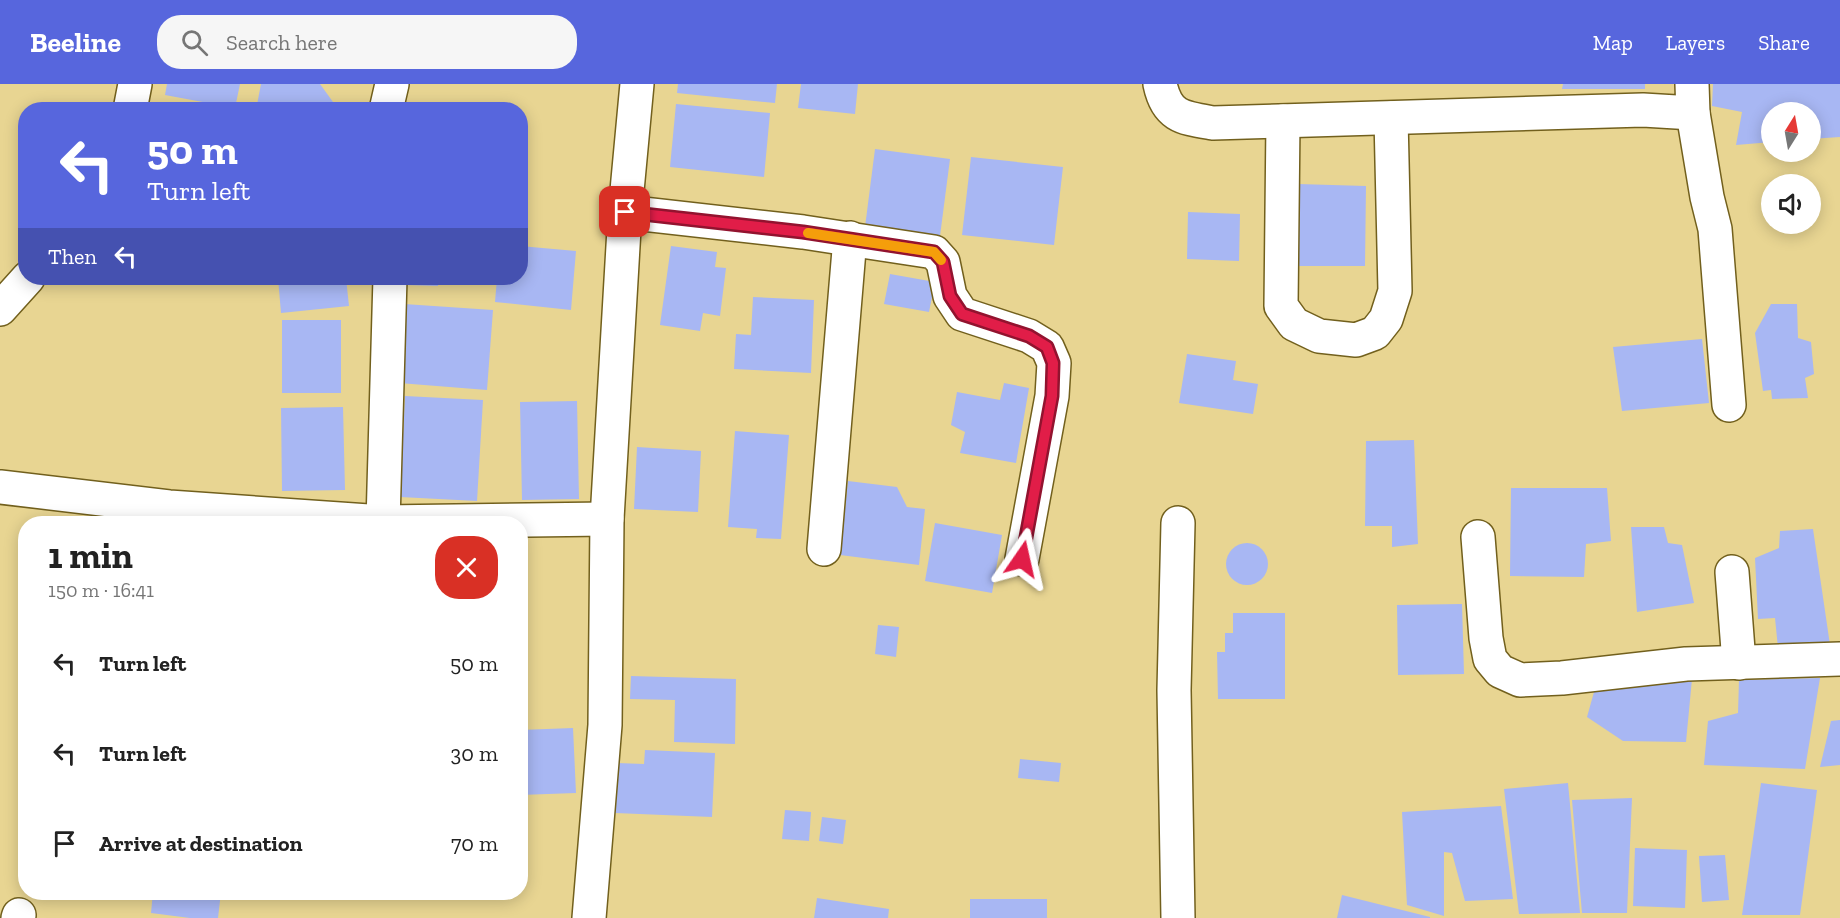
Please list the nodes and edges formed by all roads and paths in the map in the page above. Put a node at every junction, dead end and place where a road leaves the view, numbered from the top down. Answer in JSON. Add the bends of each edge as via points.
{"nodes":[{"id":1,"x":135,"y":84,"type":"edge"},
{"id":2,"x":392,"y":84,"type":"edge"},
{"id":3,"x":638,"y":84,"type":"edge"},
{"id":4,"x":1160,"y":84,"type":"edge"},
{"id":5,"x":1693,"y":98,"type":"edge"},
{"id":6,"x":132,"y":102,"type":"edge"},
{"id":7,"x":388,"y":102,"type":"edge"},
{"id":8,"x":1391,"y":118,"type":"junction"},
{"id":9,"x":1283,"y":121,"type":"junction"},
{"id":10,"x":625,"y":212,"type":"junction"},
{"id":11,"x":850,"y":238,"type":"junction"},
{"id":12,"x":22,"y":285,"type":"edge"},
{"id":13,"x":390,"y":285,"type":"edge"},
{"id":14,"x":0,"y":309,"type":"edge"},
{"id":15,"x":1729,"y":405,"type":"dead end"},
{"id":16,"x":0,"y":487,"type":"edge"},
{"id":17,"x":298,"y":516,"type":"edge"},
{"id":18,"x":383,"y":516,"type":"edge"},
{"id":19,"x":607,"y":519,"type":"junction"},
{"id":20,"x":528,"y":520,"type":"edge"},
{"id":21,"x":1178,"y":524,"type":"dead end"},
{"id":22,"x":1478,"y":537,"type":"dead end"},
{"id":23,"x":824,"y":549,"type":"dead end"},
{"id":24,"x":1022,"y":559,"type":"dead end"},
{"id":25,"x":1732,"y":572,"type":"dead end"},
{"id":26,"x":1840,"y":659,"type":"edge"},
{"id":27,"x":1739,"y":663,"type":"junction"},
{"id":28,"x":589,"y":918,"type":"edge"},
{"id":29,"x":1178,"y":918,"type":"edge"}],
"edges":[{"from":1,"to":6,"type":"street"},
{"from":2,"to":7,"type":"street"},
{"from":3,"to":10,"type":"street"},
{"from":4,"to":9,"type":"street","via":[[1163,100],[1175,113],[1193,119],[1213,123]]},
{"from":5,"to":8,"type":"street","via":[[1643,110]]},
{"from":5,"to":15,"type":"street","via":[[1715,229]]},
{"from":8,"to":9,"type":"street"},
{"from":8,"to":9,"type":"street","via":[[1395,291],[1386,319],[1375,333],[1356,340],[1319,336],[1294,324],[1281,306]]},
{"from":10,"to":11,"type":"street"},
{"from":10,"to":19,"type":"street"},
{"from":11,"to":23,"type":"street"},
{"from":11,"to":24,"type":"street","via":[[934,252],[943,262],[950,296],[962,314],[1029,336],[1047,347],[1053,363],[1052,396]]},
{"from":12,"to":14,"type":"street"},
{"from":13,"to":18,"type":"street"},
{"from":16,"to":17,"type":"street","via":[[170,507]]},
{"from":19,"to":20,"type":"street"},
{"from":19,"to":28,"type":"street","via":[[605,725]]},
{"from":21,"to":29,"type":"street","via":[[1174,690]]},
{"from":22,"to":27,"type":"street","via":[[1486,638],[1490,659],[1500,671],[1520,680],[1686,664]]},
{"from":25,"to":27,"type":"street"},
{"from":26,"to":27,"type":"street"}]}
